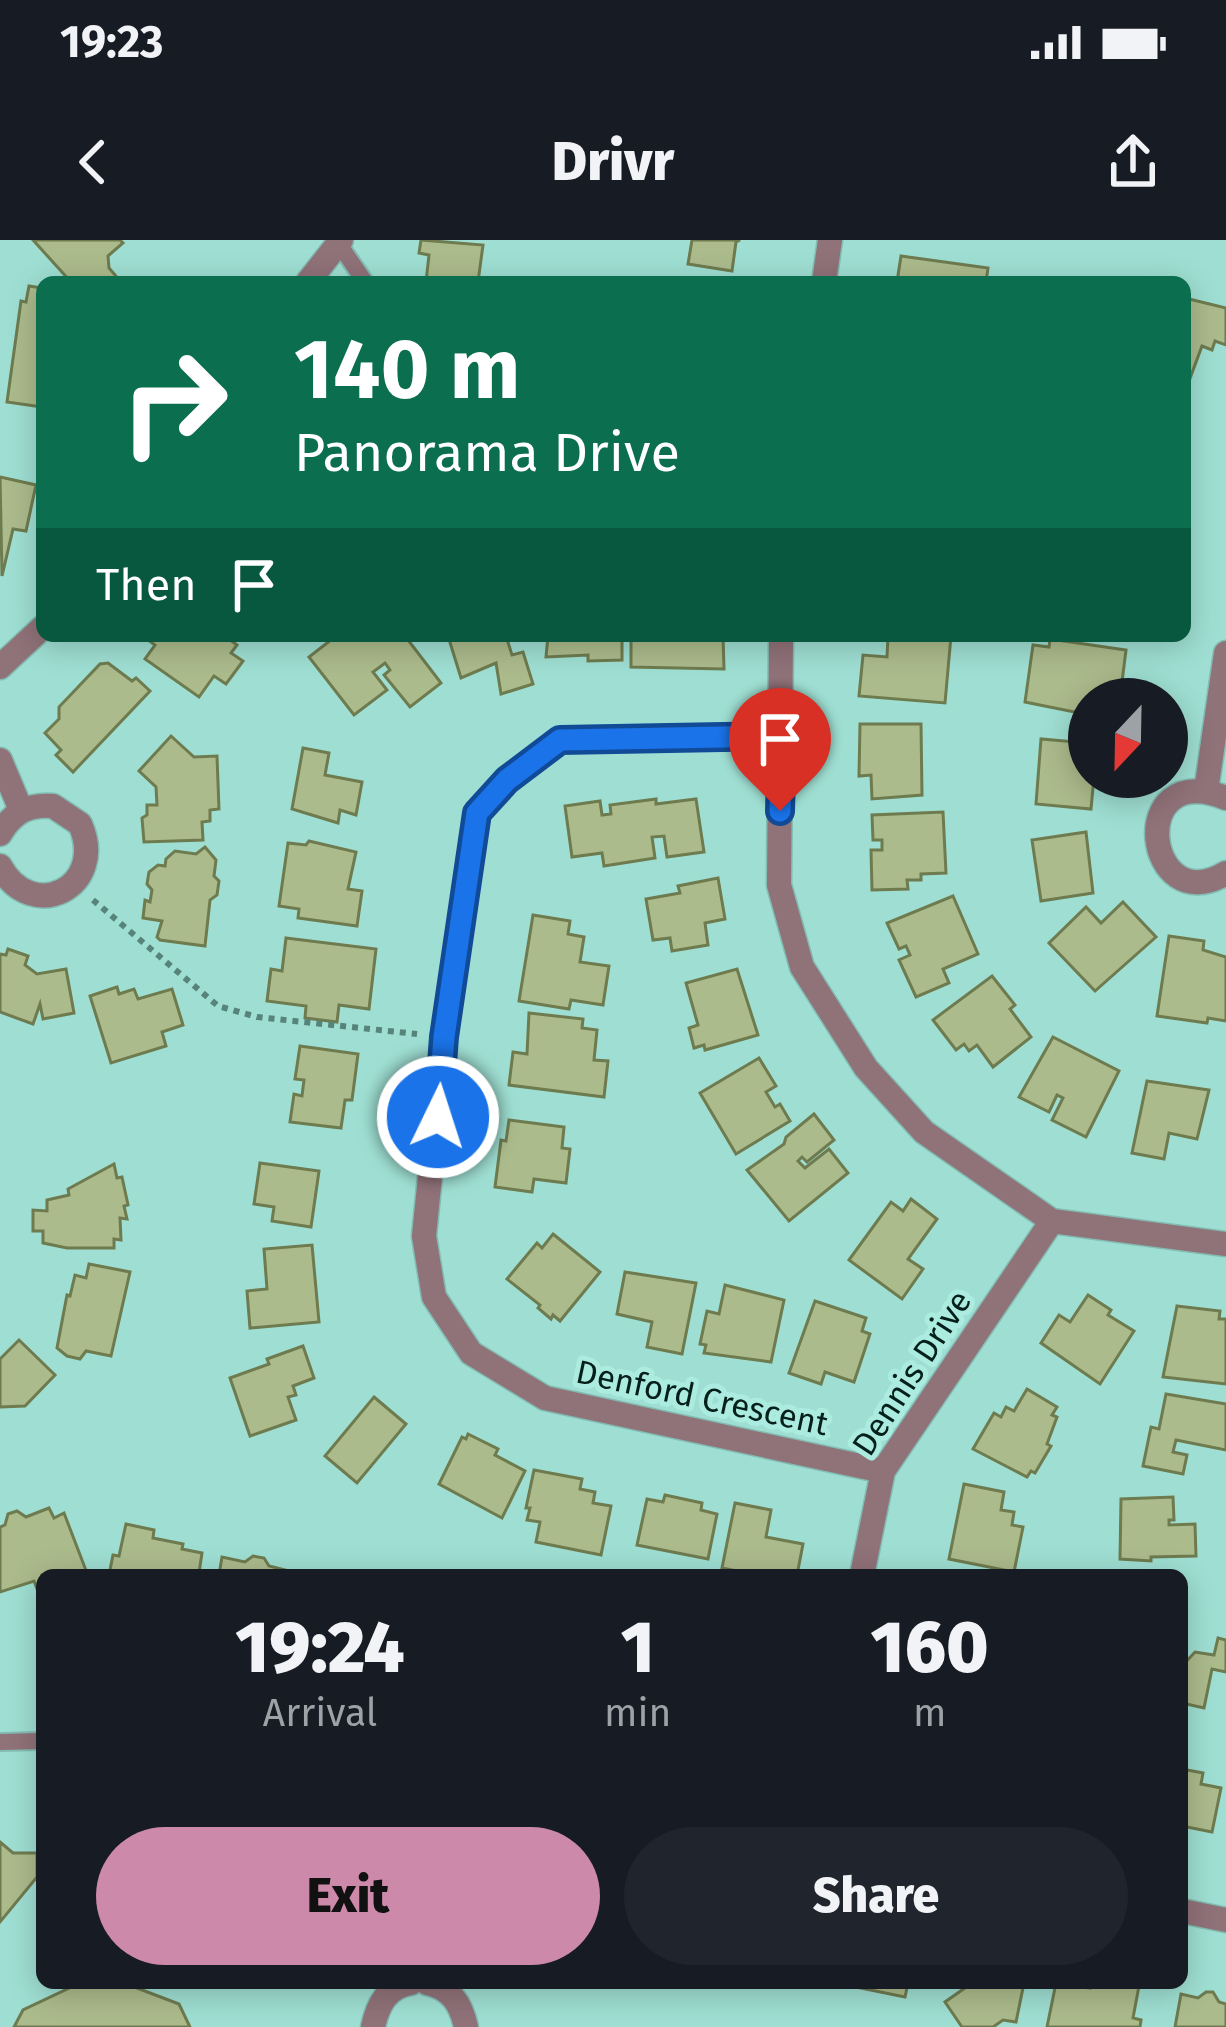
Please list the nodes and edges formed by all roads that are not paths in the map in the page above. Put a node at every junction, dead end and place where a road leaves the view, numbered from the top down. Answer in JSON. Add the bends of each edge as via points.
{"nodes":[{"id":1,"x":830,"y":240,"type":"edge"},
{"id":2,"x":340,"y":242,"type":"edge"},
{"id":3,"x":313,"y":276,"type":"edge"},
{"id":4,"x":361,"y":276,"type":"edge"},
{"id":5,"x":825,"y":276,"type":"edge"},
{"id":6,"x":36,"y":634,"type":"edge"},
{"id":7,"x":781,"y":642,"type":"edge"},
{"id":8,"x":1226,"y":653,"type":"edge"},
{"id":9,"x":0,"y":667,"type":"edge"},
{"id":10,"x":782,"y":736,"type":"junction"},
{"id":11,"x":0,"y":760,"type":"edge"},
{"id":12,"x":1216,"y":795,"type":"edge"},
{"id":13,"x":21,"y":810,"type":"junction"},
{"id":14,"x":0,"y":834,"type":"edge"},
{"id":15,"x":0,"y":866,"type":"edge"},
{"id":16,"x":1226,"y":873,"type":"edge"},
{"id":17,"x":1052,"y":1220,"type":"junction"},
{"id":18,"x":1226,"y":1244,"type":"edge"},
{"id":19,"x":884,"y":1471,"type":"junction"},
{"id":20,"x":863,"y":1569,"type":"edge"},
{"id":21,"x":36,"y":1741,"type":"edge"},
{"id":22,"x":0,"y":1742,"type":"edge"},
{"id":23,"x":1188,"y":1912,"type":"edge"},
{"id":24,"x":1226,"y":1920,"type":"edge"},
{"id":25,"x":398,"y":1989,"type":"edge"},
{"id":26,"x":440,"y":1989,"type":"edge"},
{"id":27,"x":373,"y":2027,"type":"edge"},
{"id":28,"x":466,"y":2027,"type":"edge"}],
"edges":[{"from":1,"to":5,"type":"street"},
{"from":2,"to":3,"type":"street"},
{"from":2,"to":4,"type":"lane"},
{"from":6,"to":9,"type":"street"},
{"from":7,"to":10,"type":"street"},
{"from":8,"to":12,"type":"street"},
{"from":10,"to":17,"type":"street","via":[[779,885],[802,967],[866,1067],[924,1132]]},
{"from":10,"to":19,"type":"street","name":"Denford Crescent","via":[[560,740],[477,813],[424,1236],[434,1297],[471,1353],[545,1398]]},
{"from":11,"to":13,"type":"street"},
{"from":12,"to":16,"type":"street","via":[[1186,793],[1168,803],[1154,841],[1175,874],[1194,882]]},
{"from":13,"to":14,"type":"street"},
{"from":13,"to":15,"type":"street","via":[[53,806],[80,824],[88,855],[83,871],[74,884],[42,896],[10,883]]},
{"from":17,"to":18,"type":"street"},
{"from":17,"to":19,"type":"street","name":"Dennis Drive"},
{"from":19,"to":20,"type":"street","name":"Dennis Drive"},
{"from":21,"to":22,"type":"lane"},
{"from":23,"to":24,"type":"street"},
{"from":25,"to":27,"type":"street","via":[[377,2009]]},
{"from":26,"to":28,"type":"street","via":[[453,1996]]}]}
